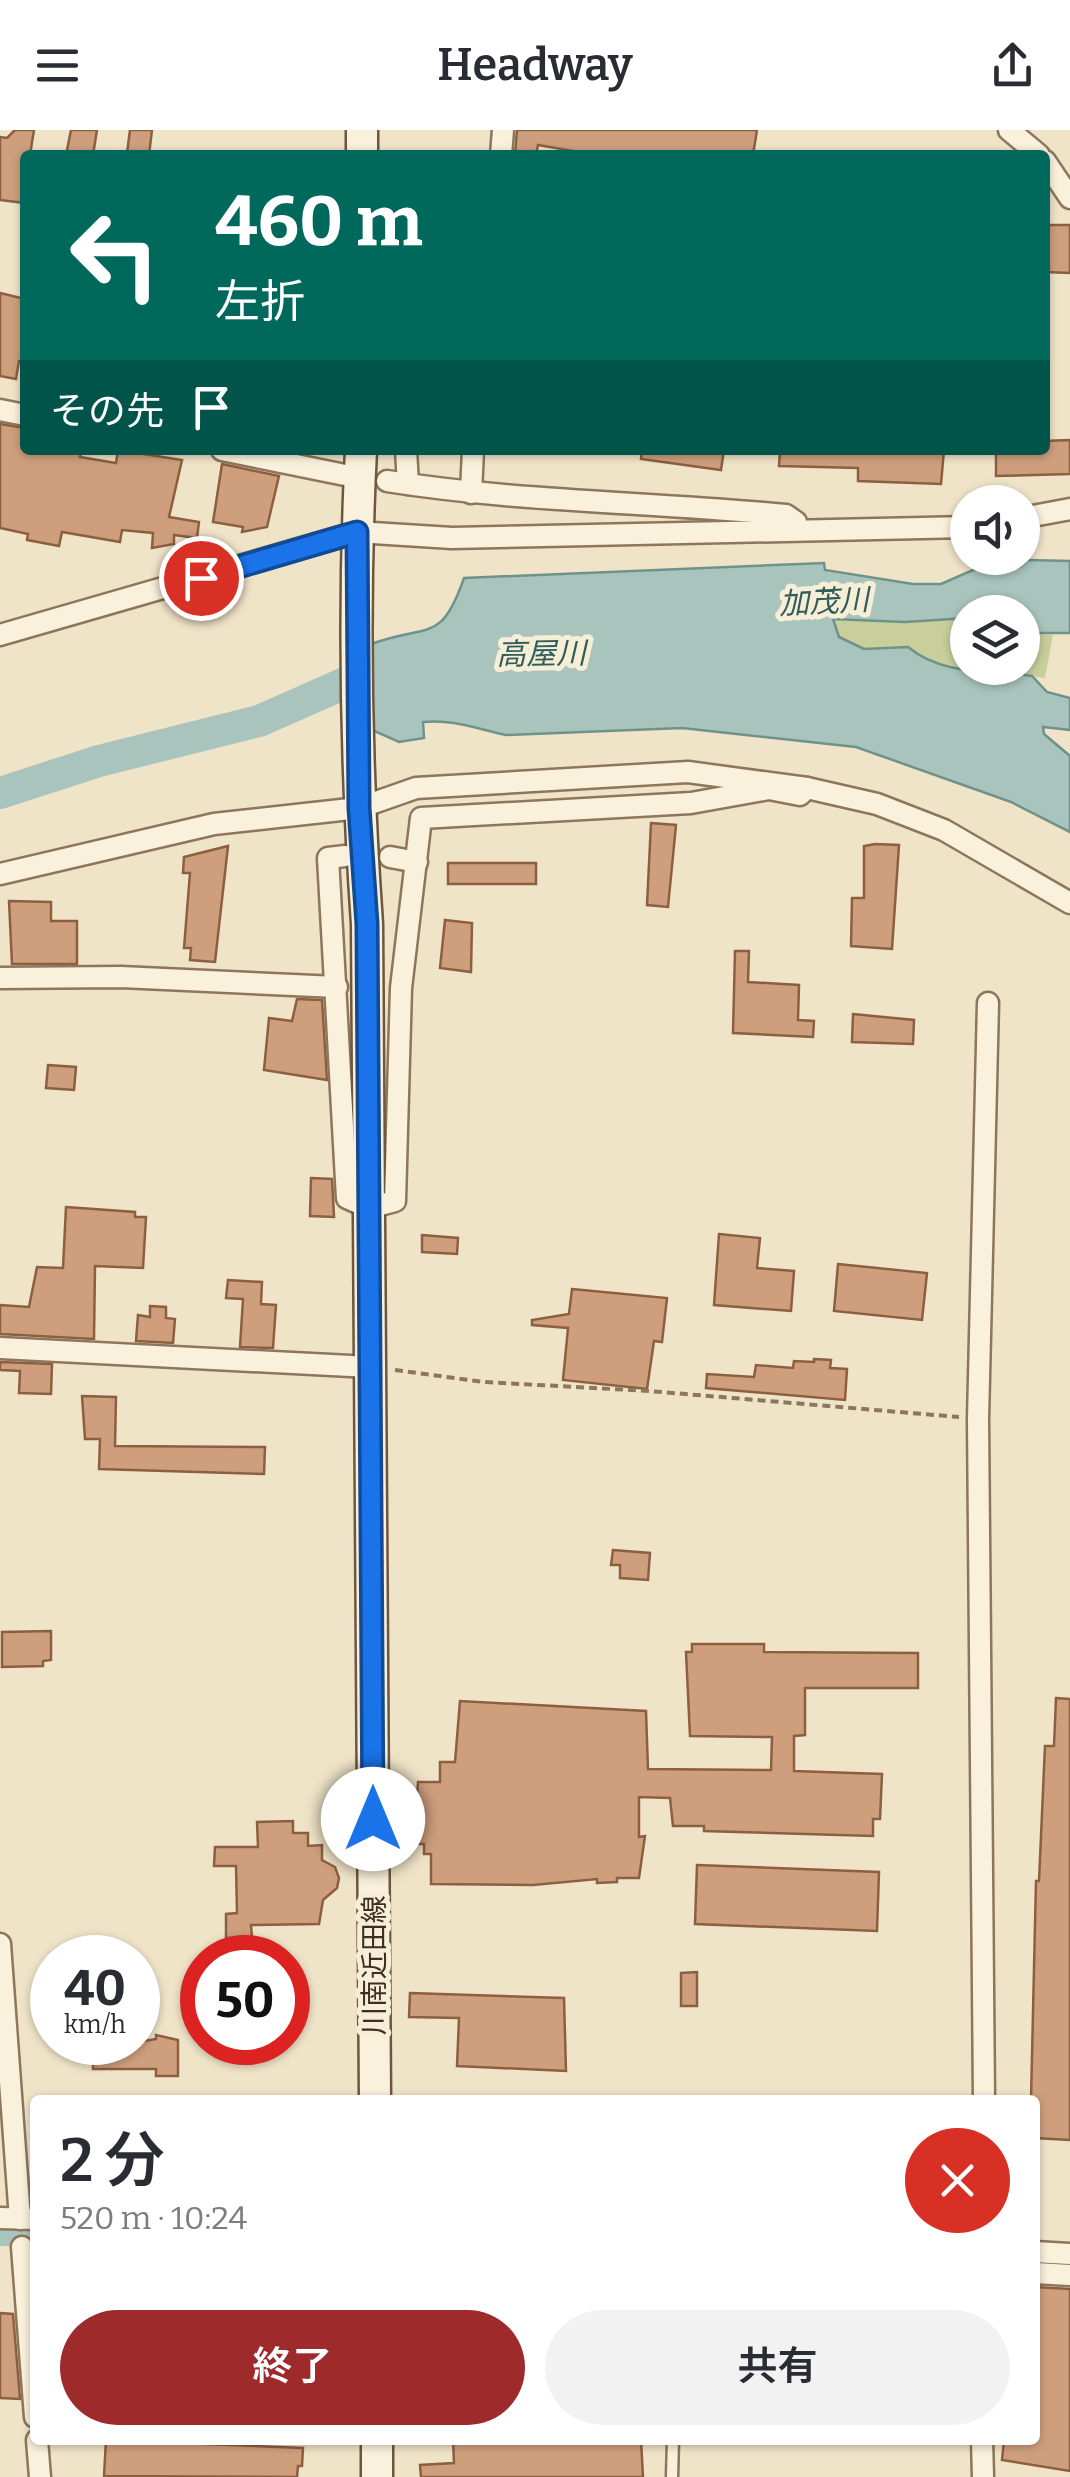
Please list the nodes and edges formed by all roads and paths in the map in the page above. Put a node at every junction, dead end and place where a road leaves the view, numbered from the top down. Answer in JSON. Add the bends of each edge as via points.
{"nodes":[{"id":1,"x":1009,"y":130,"type":"edge"},
{"id":2,"x":1033,"y":150,"type":"edge"},
{"id":3,"x":1050,"y":168,"type":"edge"},
{"id":4,"x":1070,"y":198,"type":"edge"},
{"id":5,"x":279,"y":455,"type":"edge"},
{"id":6,"x":405,"y":455,"type":"edge"},
{"id":7,"x":473,"y":455,"type":"edge"},
{"id":8,"x":324,"y":459,"type":"edge"},
{"id":9,"x":353,"y":462,"type":"edge"},
{"id":10,"x":472,"y":493,"type":"junction"},
{"id":11,"x":1070,"y":509,"type":"edge"},
{"id":12,"x":1040,"y":515,"type":"edge"},
{"id":13,"x":1070,"y":524,"type":"edge"},
{"id":14,"x":1040,"y":525,"type":"edge"},
{"id":15,"x":800,"y":527,"type":"junction"},
{"id":16,"x":950,"y":527,"type":"edge"},
{"id":17,"x":357,"y":543,"type":"junction"},
{"id":18,"x":0,"y":635,"type":"edge"},
{"id":19,"x":807,"y":788,"type":"junction"},
{"id":20,"x":359,"y":797,"type":"junction"},
{"id":21,"x":346,"y":856,"type":"dead end"},
{"id":22,"x":390,"y":857,"type":"dead end"},
{"id":23,"x":417,"y":862,"type":"junction"},
{"id":24,"x":0,"y":874,"type":"edge"},
{"id":25,"x":1070,"y":903,"type":"edge"},
{"id":26,"x":0,"y":978,"type":"edge"},
{"id":27,"x":337,"y":987,"type":"junction"},
{"id":28,"x":988,"y":1002,"type":"dead end"},
{"id":29,"x":369,"y":1208,"type":"junction"},
{"id":30,"x":0,"y":1348,"type":"edge"},
{"id":31,"x":370,"y":1367,"type":"junction"},
{"id":32,"x":978,"y":1419,"type":"junction"},
{"id":33,"x":0,"y":1944,"type":"edge"},
{"id":34,"x":375,"y":2095,"type":"edge"},
{"id":35,"x":984,"y":2095,"type":"edge"},
{"id":36,"x":18,"y":2219,"type":"edge"},
{"id":37,"x":22,"y":2247,"type":"dead end"},
{"id":38,"x":1040,"y":2252,"type":"edge"},
{"id":39,"x":1070,"y":2254,"type":"edge"},
{"id":40,"x":1040,"y":2273,"type":"edge"},
{"id":41,"x":1070,"y":2274,"type":"edge"},
{"id":42,"x":30,"y":2352,"type":"edge"},
{"id":43,"x":37,"y":2445,"type":"edge"},
{"id":44,"x":376,"y":2445,"type":"edge"},
{"id":45,"x":673,"y":2445,"type":"edge"},
{"id":46,"x":982,"y":2445,"type":"edge"},
{"id":47,"x":40,"y":2477,"type":"edge"},
{"id":48,"x":376,"y":2477,"type":"edge"},
{"id":49,"x":672,"y":2477,"type":"edge"},
{"id":50,"x":983,"y":2477,"type":"edge"}],
"edges":[{"from":1,"to":2,"type":"street"},
{"from":3,"to":4,"type":"street"},
{"from":5,"to":8,"type":"street"},
{"from":6,"to":10,"type":"street","via":[[398,483]]},
{"from":7,"to":10,"type":"street"},
{"from":8,"to":9,"type":"street"},
{"from":9,"to":17,"type":"main road","name":"川南近田線"},
{"from":10,"to":15,"type":"street","via":[[786,515]]},
{"from":11,"to":12,"type":"street"},
{"from":13,"to":14,"type":"street"},
{"from":15,"to":16,"type":"street"},
{"from":15,"to":17,"type":"street"},
{"from":17,"to":18,"type":"street"},
{"from":17,"to":20,"type":"main road","name":"川南近田線"},
{"from":19,"to":20,"type":"street","via":[[688,772]]},
{"from":19,"to":23,"type":"street","via":[[800,795],[769,790],[691,803],[422,818]]},
{"from":19,"to":25,"type":"street","via":[[877,804],[944,830]]},
{"from":20,"to":24,"type":"street"},
{"from":20,"to":29,"type":"main road","name":"川南近田線"},
{"from":21,"to":27,"type":"street","via":[[328,858]]},
{"from":22,"to":23,"type":"street"},
{"from":23,"to":29,"type":"street","via":[[401,988],[395,1200]]},
{"from":26,"to":27,"type":"street"},
{"from":27,"to":29,"type":"street","via":[[347,1198]]},
{"from":28,"to":32,"type":"street"},
{"from":29,"to":31,"type":"main road","name":"川南近田線"},
{"from":30,"to":31,"type":"street"},
{"from":31,"to":32,"type":"path","via":[[484,1382]]},
{"from":31,"to":34,"type":"main road","name":"川南近田線"},
{"from":32,"to":35,"type":"street"},
{"from":33,"to":36,"type":"street"},
{"from":37,"to":42,"type":"street"},
{"from":38,"to":39,"type":"street"},
{"from":40,"to":41,"type":"street"},
{"from":43,"to":47,"type":"street"},
{"from":44,"to":48,"type":"main road"},
{"from":45,"to":49,"type":"lane"},
{"from":46,"to":50,"type":"street"}]}
